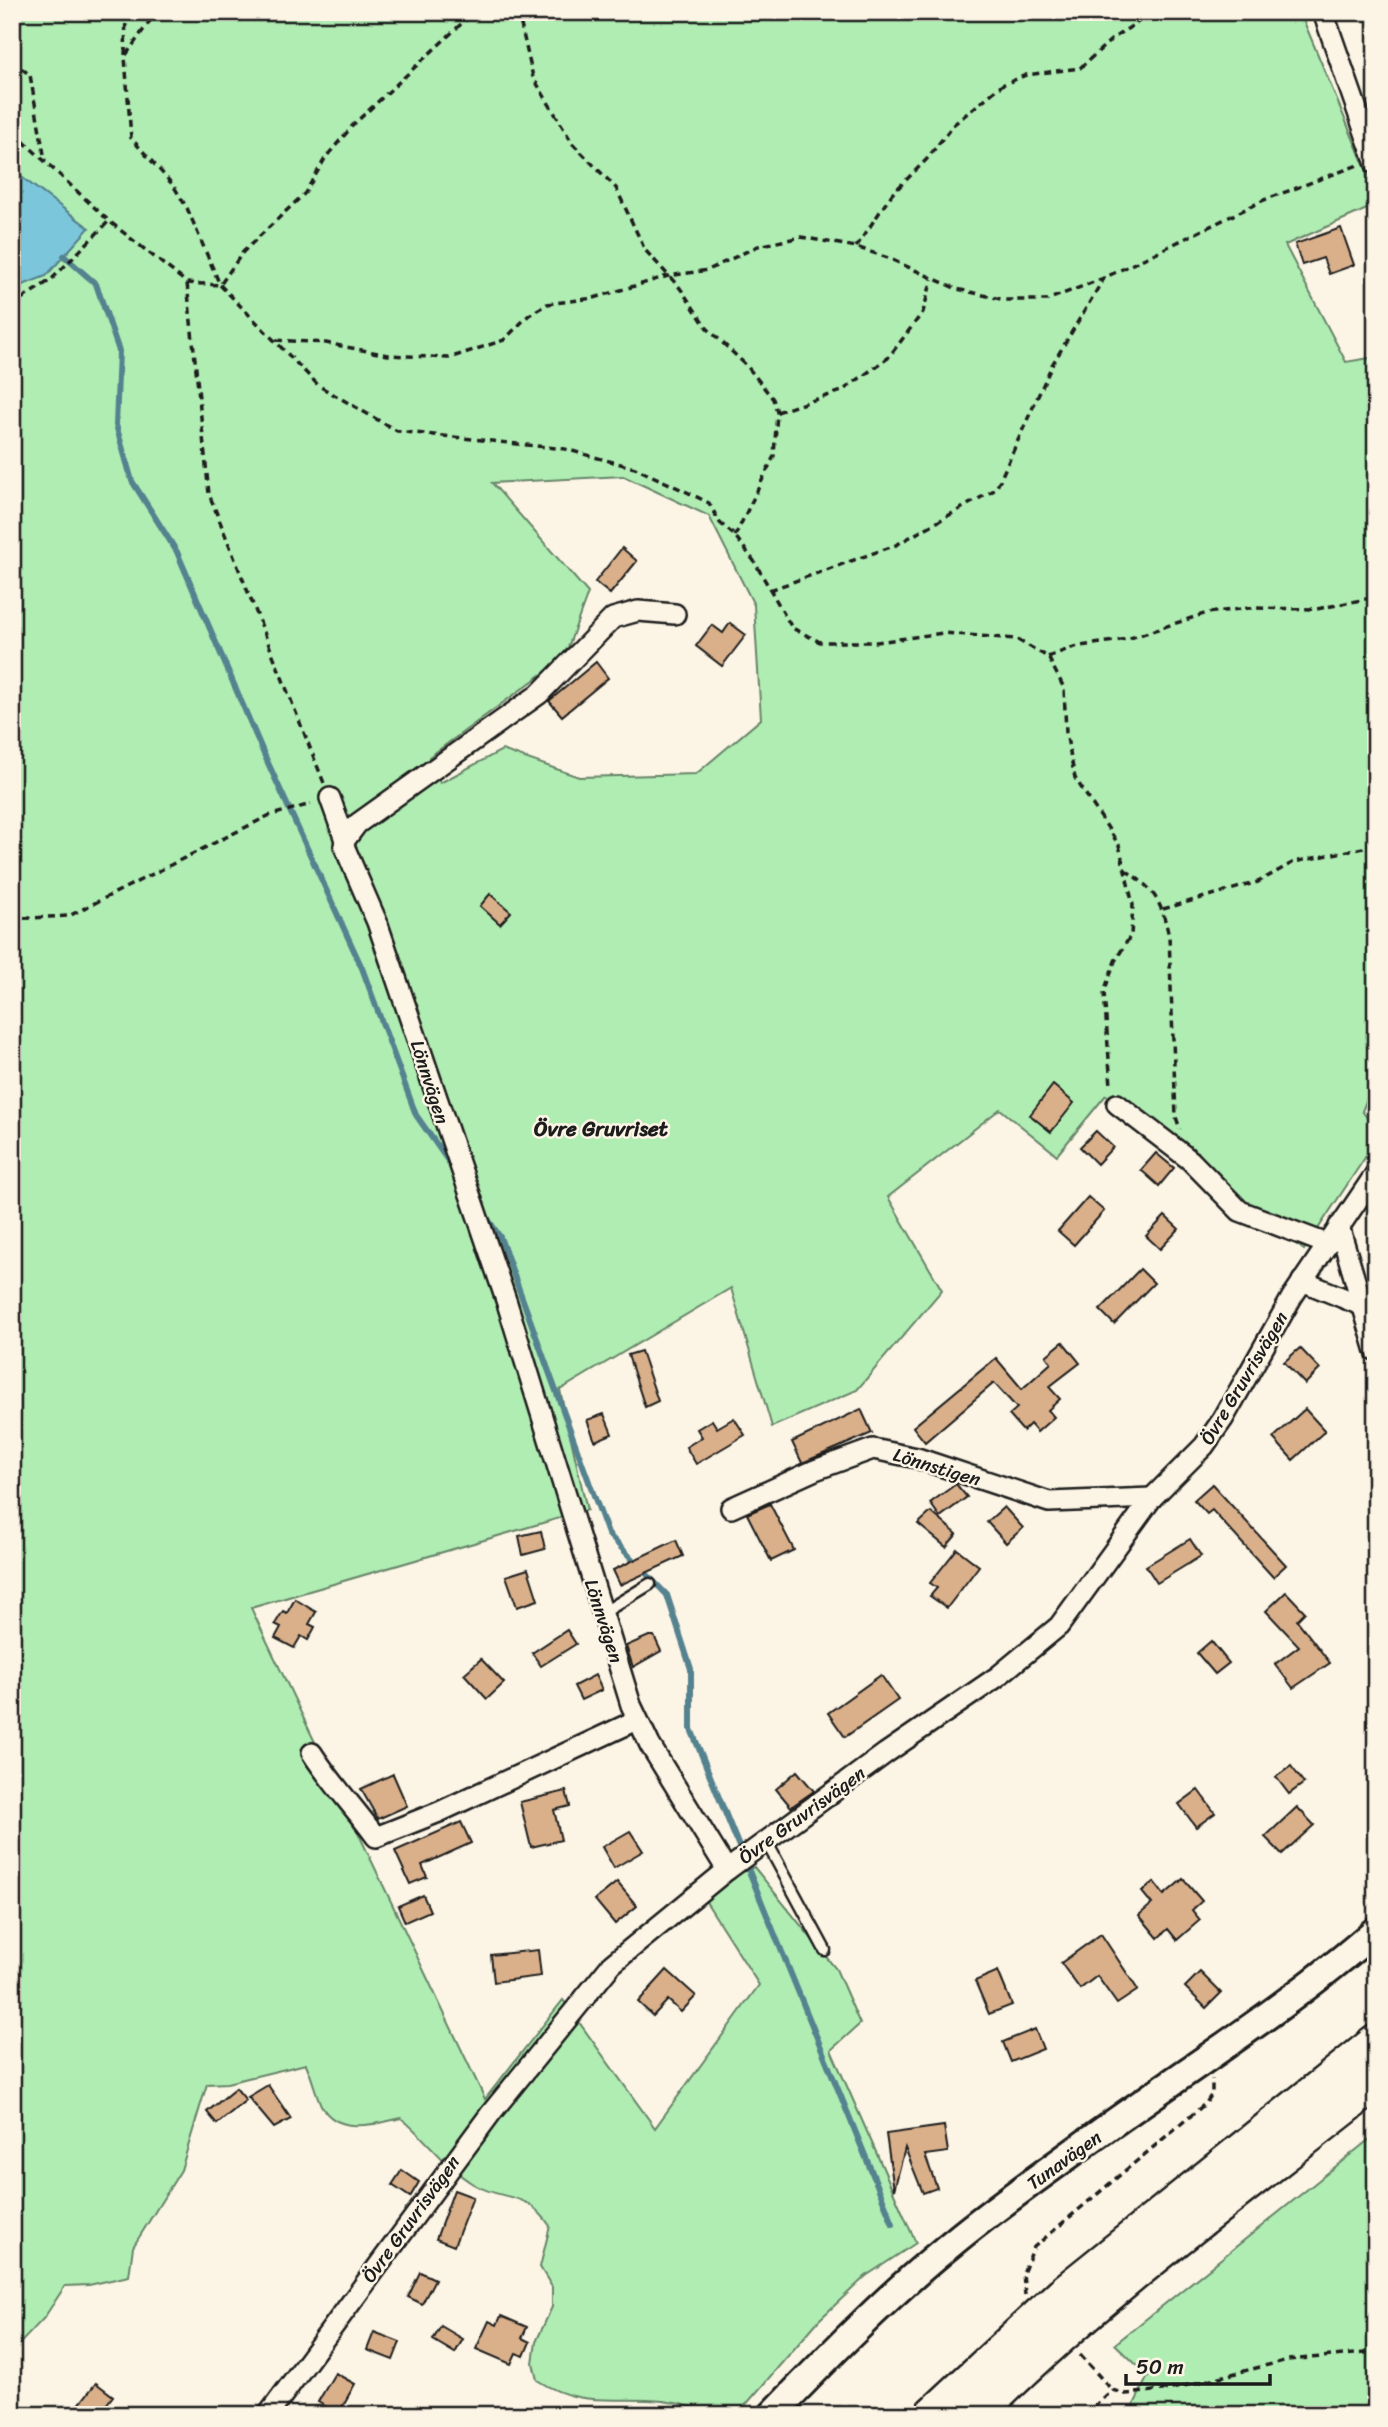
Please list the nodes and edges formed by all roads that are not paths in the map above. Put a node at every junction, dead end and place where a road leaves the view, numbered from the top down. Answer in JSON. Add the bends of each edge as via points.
{"nodes":[{"id":1,"x":1323,"y":12,"type":"edge"},
{"id":2,"x":1375,"y":161,"type":"edge"},
{"id":3,"x":675,"y":614,"type":"dead end"},
{"id":4,"x":330,"y":798,"type":"road end"},
{"id":5,"x":345,"y":840,"type":"junction"},
{"id":6,"x":1117,"y":1104,"type":"dead end"},
{"id":7,"x":1376,"y":1173,"type":"edge"},
{"id":8,"x":1339,"y":1226,"type":"junction"},
{"id":9,"x":1327,"y":1244,"type":"junction"},
{"id":10,"x":1302,"y":1281,"type":"junction"},
{"id":11,"x":1363,"y":1306,"type":"junction"},
{"id":12,"x":1373,"y":1330,"type":"edge"},
{"id":13,"x":1376,"y":1351,"type":"edge"},
{"id":14,"x":1152,"y":1498,"type":"junction"},
{"id":15,"x":731,"y":1508,"type":"dead end"},
{"id":16,"x":650,"y":1584,"type":"dead end"},
{"id":17,"x":601,"y":1614,"type":"junction"},
{"id":18,"x":637,"y":1720,"type":"junction"},
{"id":19,"x":312,"y":1753,"type":"dead end"},
{"id":20,"x":766,"y":1841,"type":"junction"},
{"id":21,"x":738,"y":1862,"type":"junction"},
{"id":22,"x":1376,"y":1930,"type":"edge"},
{"id":23,"x":825,"y":1950,"type":"dead end"},
{"id":24,"x":1376,"y":2043,"type":"edge"},
{"id":25,"x":1376,"y":2082,"type":"edge"},
{"id":26,"x":268,"y":2415,"type":"edge"},
{"id":27,"x":772,"y":2415,"type":"edge"},
{"id":28,"x":933,"y":2415,"type":"edge"},
{"id":29,"x":976,"y":2415,"type":"edge"}],
"edges":[{"from":1,"to":2,"type":"street"},
{"from":3,"to":5,"type":"street","via":[[638,611],[613,618],[539,694],[357,824]]},
{"from":4,"to":5,"type":"street","name":"Lönnvägen"},
{"from":5,"to":17,"type":"street","name":"Lönnvägen","via":[[507,1303]]},
{"from":6,"to":9,"type":"street","via":[[1190,1160],[1240,1211]]},
{"from":7,"to":8,"type":"street","name":"Övre Gruvrisvägen"},
{"from":8,"to":9,"type":"street","name":"Övre Gruvrisvägen"},
{"from":8,"to":11,"type":"street"},
{"from":9,"to":10,"type":"street","name":"Övre Gruvrisvägen"},
{"from":10,"to":11,"type":"street"},
{"from":10,"to":14,"type":"street","name":"Övre Gruvrisvägen","via":[[1223,1419],[1204,1446]]},
{"from":11,"to":12,"type":"street"},
{"from":12,"to":13,"type":"street"},
{"from":14,"to":15,"type":"street","name":"Lönnstigen","via":[[1049,1502],[917,1458],[873,1449]]},
{"from":14,"to":20,"type":"street","name":"Övre Gruvrisvägen","via":[[1075,1607],[1041,1643]]},
{"from":16,"to":17,"type":"lane"},
{"from":17,"to":18,"type":"street","name":"Lönnvägen"},
{"from":18,"to":19,"type":"street","via":[[376,1837],[335,1790]]},
{"from":18,"to":21,"type":"street","name":"Lönnvägen","via":[[650,1745]]},
{"from":20,"to":21,"type":"street","name":"Övre Gruvrisvägen"},
{"from":20,"to":23,"type":"lane"},
{"from":21,"to":26,"type":"street","name":"Övre Gruvrisvägen","via":[[642,1936],[601,1976],[483,2123]]},
{"from":22,"to":27,"type":"street","name":"Tunavägen","via":[[945,2249],[822,2361]]},
{"from":24,"to":28,"type":"highway","via":[[1063,2294]]},
{"from":25,"to":29,"type":"highway","via":[[1114,2291]]}]}
